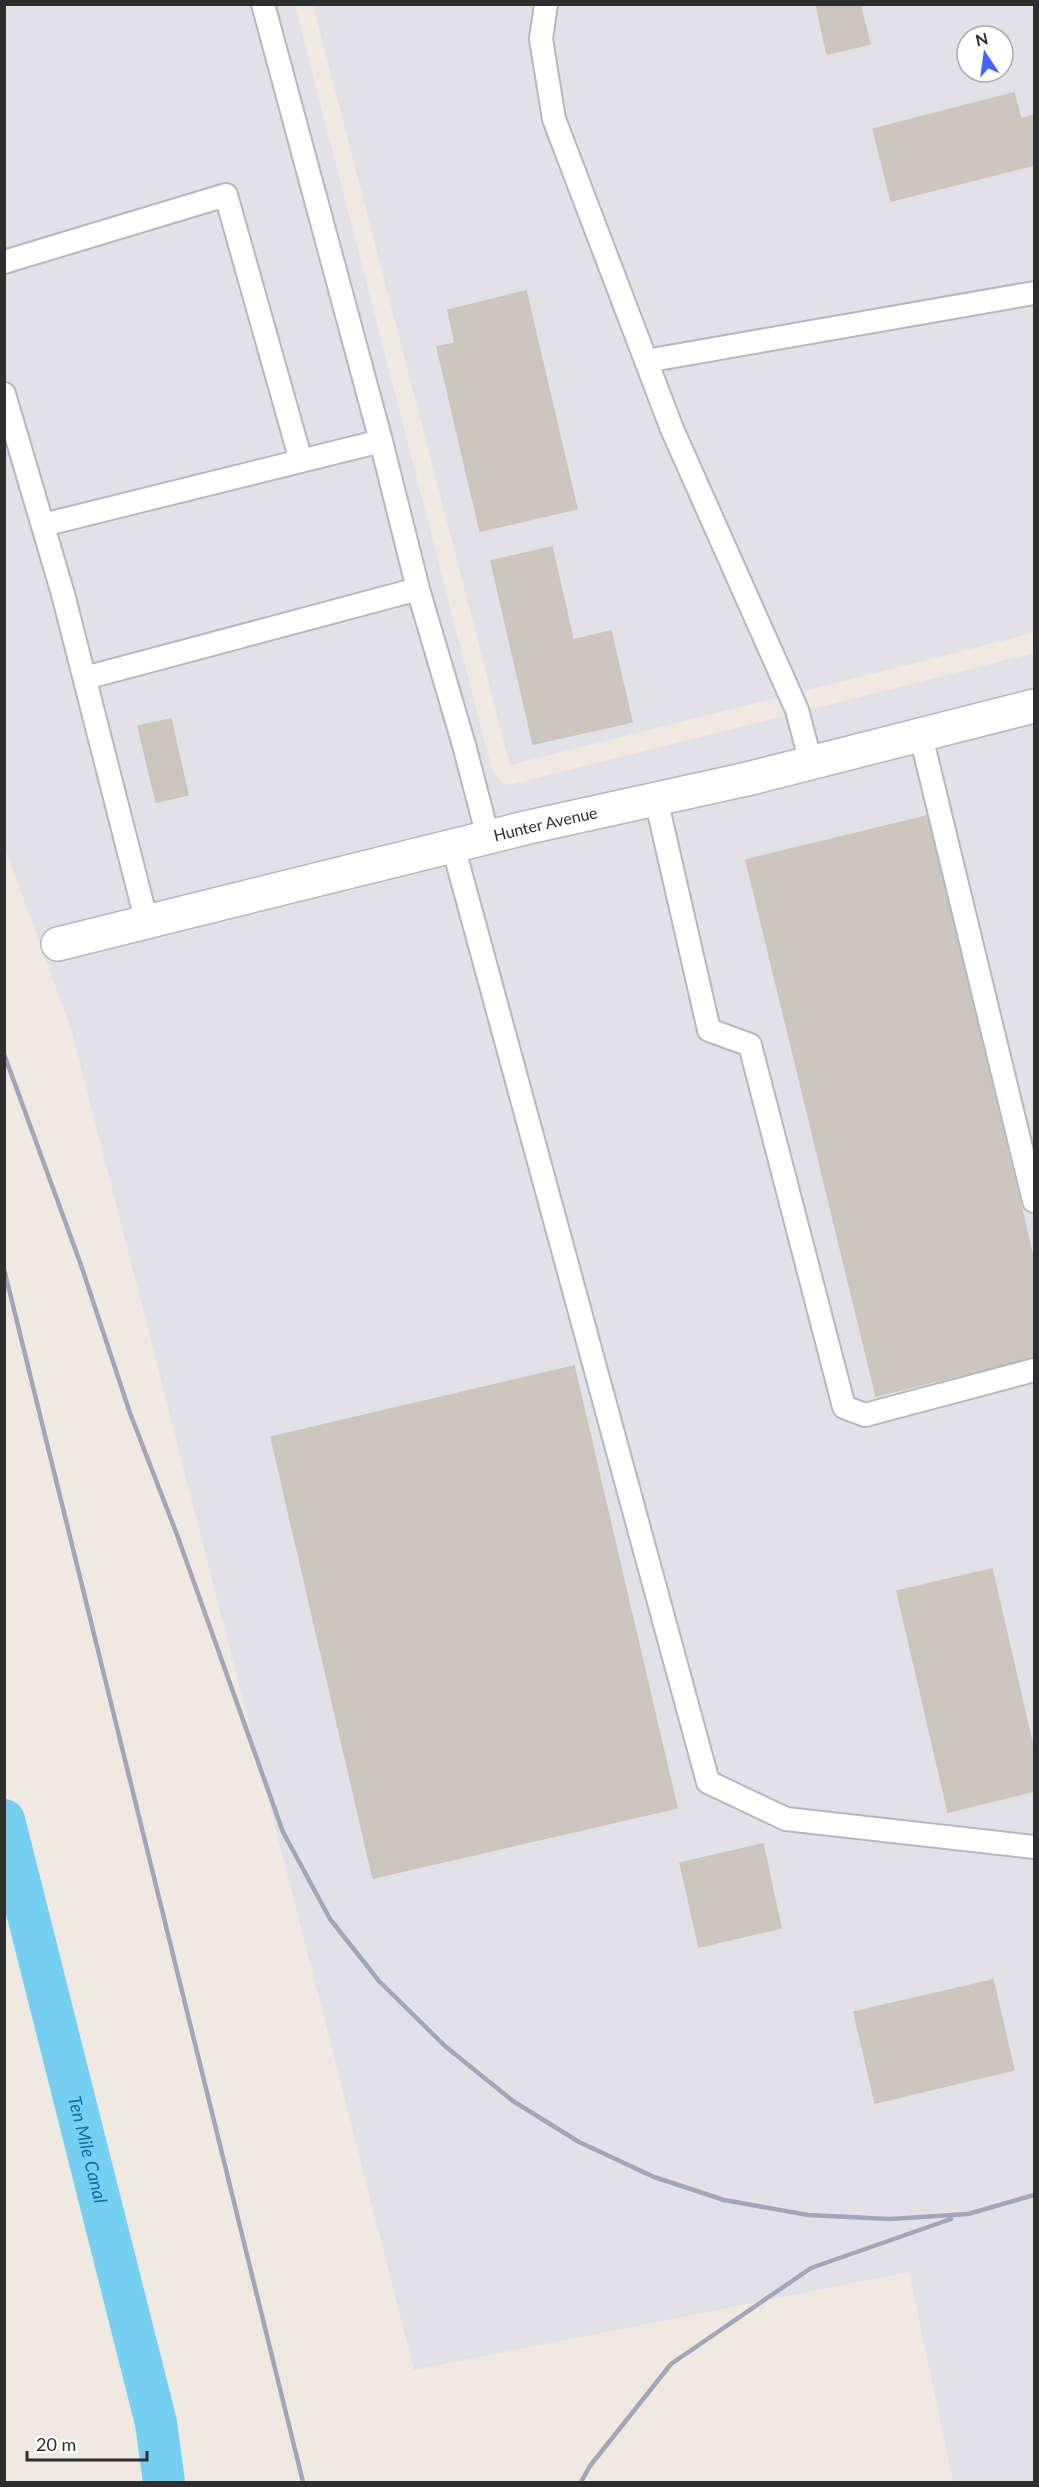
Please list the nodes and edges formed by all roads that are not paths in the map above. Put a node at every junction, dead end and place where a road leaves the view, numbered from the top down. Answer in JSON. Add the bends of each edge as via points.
{"nodes":[{"id":1,"x":262,"y":4,"type":"edge"},
{"id":2,"x":546,"y":4,"type":"edge"},
{"id":3,"x":4,"y":262,"type":"edge"},
{"id":4,"x":1033,"y":298,"type":"edge"},
{"id":5,"x":646,"y":361,"type":"junction"},
{"id":6,"x":4,"y":393,"type":"edge"},
{"id":7,"x":381,"y":441,"type":"junction"},
{"id":8,"x":301,"y":461,"type":"junction"},
{"id":9,"x":43,"y":525,"type":"junction"},
{"id":10,"x":418,"y":588,"type":"junction"},
{"id":11,"x":85,"y":678,"type":"junction"},
{"id":12,"x":1035,"y":706,"type":"edge"},
{"id":13,"x":921,"y":736,"type":"junction"},
{"id":14,"x":811,"y":763,"type":"junction"},
{"id":15,"x":656,"y":799,"type":"junction"},
{"id":16,"x":488,"y":837,"type":"junction"},
{"id":17,"x":453,"y":846,"type":"junction"},
{"id":18,"x":147,"y":922,"type":"junction"},
{"id":19,"x":58,"y":944,"type":"dead end"},
{"id":20,"x":1035,"y":1201,"type":"edge"},
{"id":21,"x":1035,"y":1370,"type":"edge"},
{"id":22,"x":1035,"y":1847,"type":"edge"}],
"edges":[{"from":1,"to":7,"type":"lane"},
{"from":2,"to":5,"type":"lane","via":[[541,39],[554,119]]},
{"from":3,"to":8,"type":"lane","via":[[226,195]]},
{"from":4,"to":5,"type":"lane"},
{"from":5,"to":14,"type":"lane","via":[[672,429],[797,710]]},
{"from":6,"to":9,"type":"lane"},
{"from":7,"to":8,"type":"lane"},
{"from":7,"to":10,"type":"lane"},
{"from":8,"to":9,"type":"lane"},
{"from":9,"to":11,"type":"lane"},
{"from":10,"to":11,"type":"lane"},
{"from":10,"to":16,"type":"lane"},
{"from":11,"to":18,"type":"lane"},
{"from":12,"to":13,"type":"street","name":"Hunter Avenue"},
{"from":13,"to":14,"type":"street","name":"Hunter Avenue"},
{"from":13,"to":20,"type":"lane"},
{"from":14,"to":15,"type":"street","name":"Hunter Avenue"},
{"from":15,"to":16,"type":"street","name":"Hunter Avenue"},
{"from":15,"to":21,"type":"lane","via":[[709,1030],[750,1045],[844,1407],[865,1415]]},
{"from":16,"to":17,"type":"street","name":"Hunter Avenue"},
{"from":17,"to":18,"type":"street","name":"Hunter Avenue"},
{"from":17,"to":22,"type":"lane","via":[[708,1782],[786,1819]]},
{"from":18,"to":19,"type":"street","name":"Hunter Avenue"}]}
